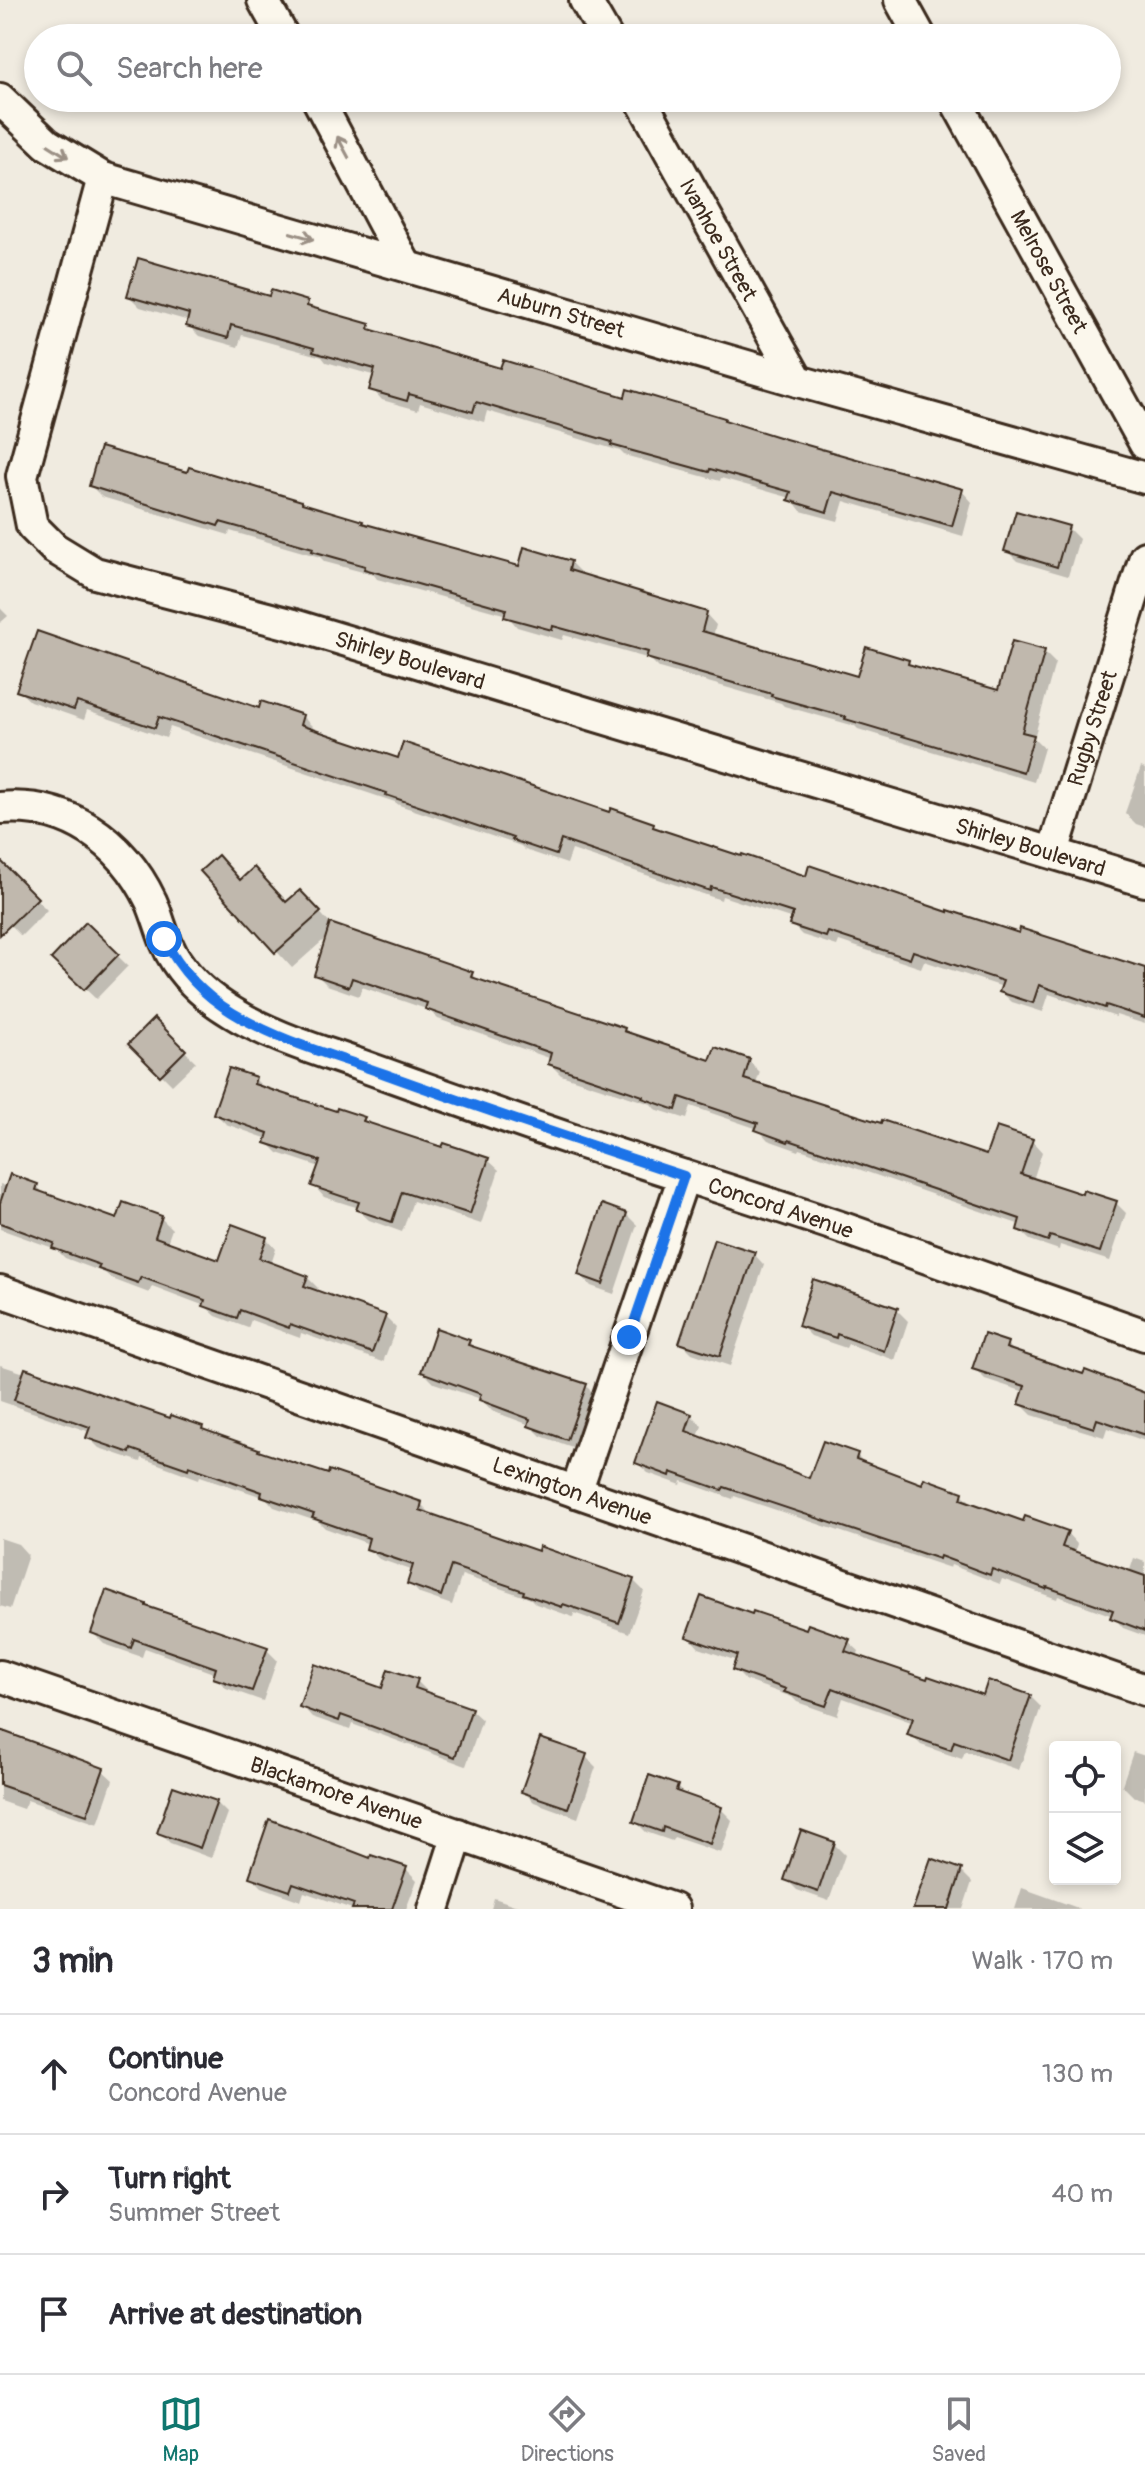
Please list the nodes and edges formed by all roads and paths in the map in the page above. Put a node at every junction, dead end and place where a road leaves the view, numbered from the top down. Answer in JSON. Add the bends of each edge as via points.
{"nodes":[{"id":1,"x":263,"y":0,"type":"edge"},
{"id":2,"x":585,"y":0,"type":"edge"},
{"id":3,"x":900,"y":0,"type":"edge"},
{"id":4,"x":276,"y":24,"type":"edge"},
{"id":5,"x":599,"y":24,"type":"edge"},
{"id":6,"x":913,"y":24,"type":"edge"},
{"id":7,"x":0,"y":99,"type":"edge"},
{"id":8,"x":324,"y":112,"type":"edge"},
{"id":9,"x":648,"y":112,"type":"edge"},
{"id":10,"x":962,"y":112,"type":"edge"},
{"id":11,"x":103,"y":178,"type":"junction"},
{"id":12,"x":406,"y":266,"type":"junction"},
{"id":13,"x":798,"y":381,"type":"junction"},
{"id":14,"x":1145,"y":444,"type":"edge"},
{"id":15,"x":1145,"y":478,"type":"edge"},
{"id":16,"x":1145,"y":557,"type":"edge"},
{"id":17,"x":0,"y":808,"type":"edge"},
{"id":18,"x":1053,"y":852,"type":"junction"},
{"id":19,"x":1145,"y":881,"type":"edge"},
{"id":20,"x":684,"y":1176,"type":"junction"},
{"id":21,"x":0,"y":1291,"type":"edge"},
{"id":22,"x":1145,"y":1335,"type":"edge"},
{"id":23,"x":576,"y":1492,"type":"junction"},
{"id":24,"x":0,"y":1676,"type":"edge"},
{"id":25,"x":1145,"y":1690,"type":"edge"},
{"id":26,"x":458,"y":1834,"type":"junction"},
{"id":27,"x":434,"y":1909,"type":"edge"},
{"id":28,"x":673,"y":1909,"type":"edge"}],
"edges":[{"from":1,"to":4,"type":"street"},
{"from":2,"to":5,"type":"street"},
{"from":3,"to":6,"type":"street"},
{"from":7,"to":11,"type":"street","name":"Auburn Street","one_way":true,"via":[[47,144]]},
{"from":12,"to":8,"type":"street","one_way":true},
{"from":9,"to":13,"type":"street","name":"Ivanhoe Street"},
{"from":10,"to":14,"type":"street","name":"Melrose Street"},
{"from":11,"to":12,"type":"street","name":"Auburn Street","one_way":true},
{"from":11,"to":18,"type":"street","name":"Shirley Boulevard","via":[[22,476],[32,526],[54,548],[95,573],[294,625]]},
{"from":12,"to":13,"type":"street","name":"Auburn Street"},
{"from":13,"to":15,"type":"street","name":"Auburn Street"},
{"from":16,"to":18,"type":"street","name":"Rugby Street"},
{"from":17,"to":20,"type":"street","name":"Concord Avenue","via":[[55,813],[108,841],[150,898],[174,959],[202,991],[234,1014],[507,1118]]},
{"from":18,"to":19,"type":"street","name":"Shirley Boulevard"},
{"from":20,"to":22,"type":"street","name":"Concord Avenue"},
{"from":20,"to":23,"type":"street"},
{"from":21,"to":23,"type":"street","name":"Lexington Avenue"},
{"from":23,"to":25,"type":"street","name":"Lexington Avenue"},
{"from":24,"to":26,"type":"street","name":"Blackamore Avenue"},
{"from":26,"to":27,"type":"street"},
{"from":26,"to":28,"type":"street","name":"Blackamore Avenue"}]}
